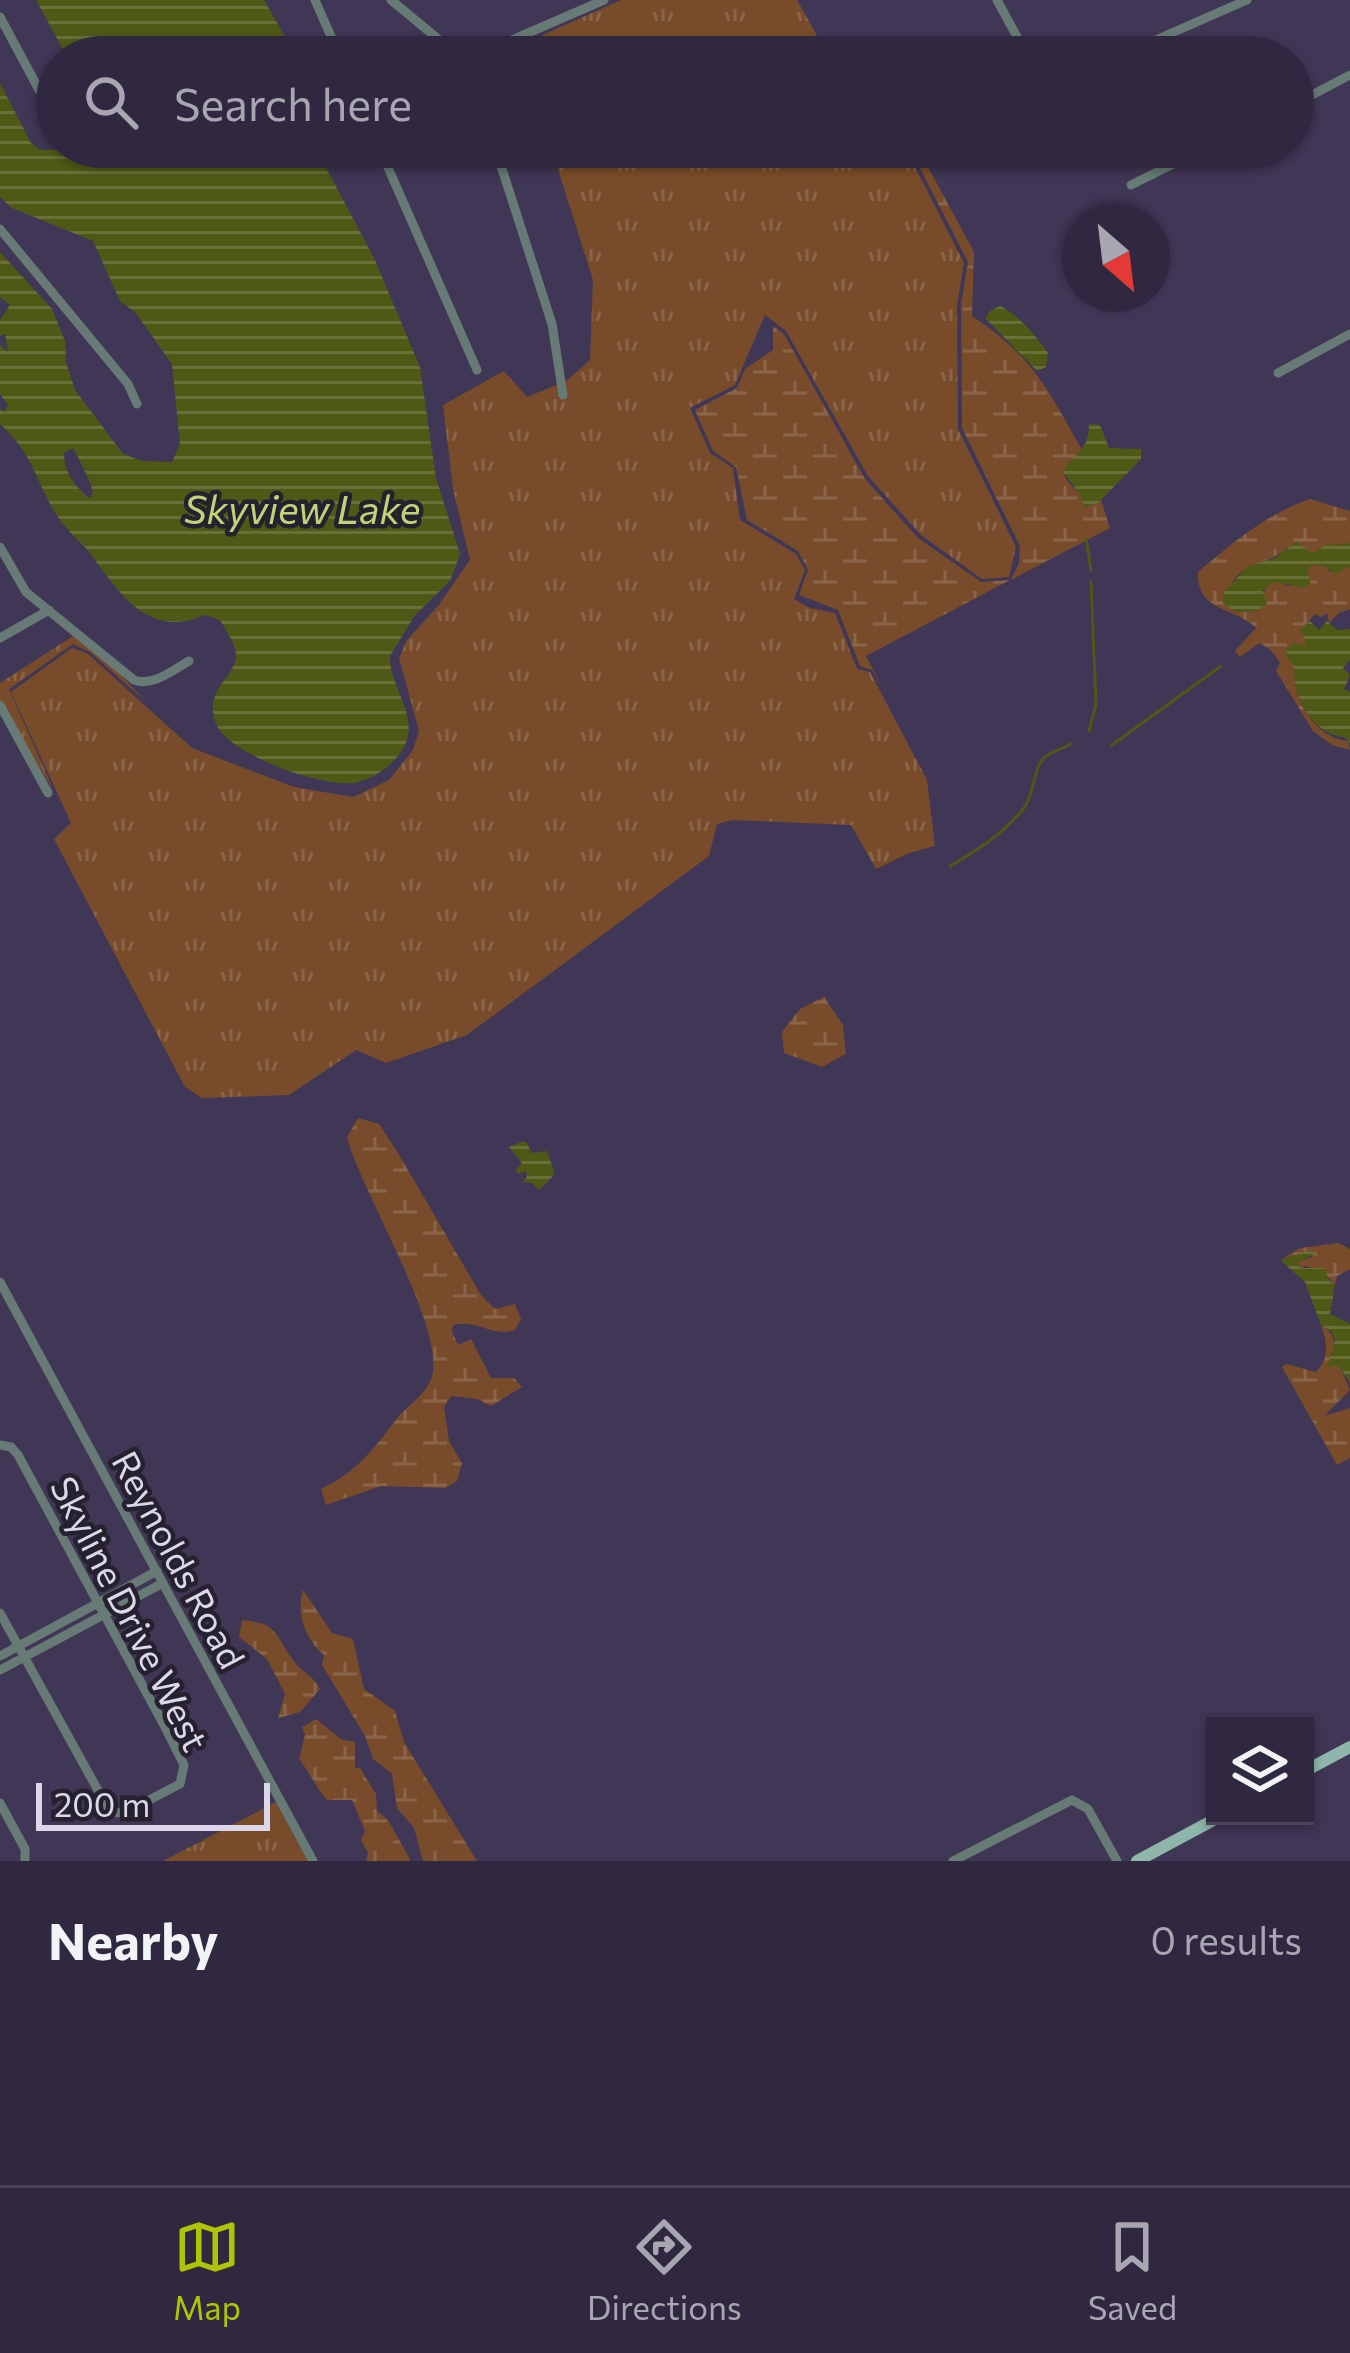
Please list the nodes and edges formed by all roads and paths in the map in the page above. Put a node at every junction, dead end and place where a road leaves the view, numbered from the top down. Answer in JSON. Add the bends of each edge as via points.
{"nodes":[{"id":1,"x":315,"y":0,"type":"edge"},
{"id":2,"x":391,"y":0,"type":"edge"},
{"id":3,"x":604,"y":0,"type":"edge"},
{"id":4,"x":998,"y":0,"type":"edge"},
{"id":5,"x":1246,"y":0,"type":"edge"},
{"id":6,"x":0,"y":17,"type":"edge"},
{"id":7,"x":331,"y":36,"type":"edge"},
{"id":8,"x":435,"y":36,"type":"edge"},
{"id":9,"x":521,"y":36,"type":"edge"},
{"id":10,"x":1017,"y":36,"type":"edge"},
{"id":11,"x":1165,"y":36,"type":"edge"},
{"id":12,"x":1350,"y":75,"type":"edge"},
{"id":13,"x":36,"y":84,"type":"edge"},
{"id":14,"x":1314,"y":94,"type":"edge"},
{"id":15,"x":389,"y":168,"type":"edge"},
{"id":16,"x":502,"y":168,"type":"edge"},
{"id":17,"x":1164,"y":168,"type":"edge"},
{"id":18,"x":1131,"y":184,"type":"dead end"},
{"id":19,"x":0,"y":229,"type":"edge"},
{"id":20,"x":1350,"y":334,"type":"edge"},
{"id":21,"x":477,"y":370,"type":"dead end"},
{"id":22,"x":1278,"y":374,"type":"dead end"},
{"id":23,"x":563,"y":395,"type":"dead end"},
{"id":24,"x":137,"y":404,"type":"dead end"},
{"id":25,"x":0,"y":547,"type":"edge"},
{"id":26,"x":49,"y":610,"type":"junction"},
{"id":27,"x":0,"y":638,"type":"edge"},
{"id":28,"x":190,"y":661,"type":"dead end"},
{"id":29,"x":0,"y":705,"type":"edge"},
{"id":30,"x":48,"y":793,"type":"dead end"},
{"id":31,"x":0,"y":1282,"type":"edge"},
{"id":32,"x":0,"y":1445,"type":"edge"},
{"id":33,"x":157,"y":1571,"type":"junction"},
{"id":34,"x":163,"y":1583,"type":"junction"},
{"id":35,"x":98,"y":1603,"type":"junction"},
{"id":36,"x":0,"y":1613,"type":"edge"},
{"id":37,"x":104,"y":1615,"type":"junction"},
{"id":38,"x":21,"y":1652,"type":"junction"},
{"id":39,"x":0,"y":1656,"type":"edge"},
{"id":40,"x":0,"y":1670,"type":"edge"},
{"id":41,"x":1350,"y":1747,"type":"edge"},
{"id":42,"x":1314,"y":1766,"type":"edge"},
{"id":43,"x":0,"y":1803,"type":"edge"},
{"id":44,"x":1206,"y":1824,"type":"edge"},
{"id":45,"x":25,"y":1861,"type":"edge"},
{"id":46,"x":313,"y":1861,"type":"edge"},
{"id":47,"x":953,"y":1861,"type":"edge"},
{"id":48,"x":1117,"y":1861,"type":"edge"},
{"id":49,"x":1137,"y":1861,"type":"edge"}],
"edges":[{"from":1,"to":7,"type":"street"},
{"from":2,"to":8,"type":"street"},
{"from":3,"to":9,"type":"street"},
{"from":4,"to":10,"type":"street"},
{"from":5,"to":11,"type":"street"},
{"from":6,"to":13,"type":"street"},
{"from":12,"to":14,"type":"street"},
{"from":15,"to":21,"type":"street"},
{"from":16,"to":23,"type":"street","via":[[553,325]]},
{"from":17,"to":18,"type":"street"},
{"from":19,"to":24,"type":"street"},
{"from":20,"to":22,"type":"street"},
{"from":25,"to":26,"type":"street","via":[[22,587]]},
{"from":26,"to":27,"type":"street"},
{"from":26,"to":28,"type":"street","via":[[140,683]]},
{"from":29,"to":30,"type":"street"},
{"from":31,"to":33,"type":"street","name":"Reynolds Road"},
{"from":32,"to":35,"type":"street","name":"Skyline Drive West","via":[[18,1455]]},
{"from":33,"to":34,"type":"street","name":"Reynolds Road"},
{"from":33,"to":35,"type":"street"},
{"from":34,"to":37,"type":"street"},
{"from":34,"to":46,"type":"street","name":"Reynolds Road"},
{"from":35,"to":37,"type":"street","name":"Skyline Drive West"},
{"from":35,"to":38,"type":"street"},
{"from":36,"to":38,"type":"street"},
{"from":37,"to":38,"type":"street"},
{"from":37,"to":38,"type":"street","name":"Skyline Drive West","via":[[185,1771],[180,1784],[148,1801],[117,1814],[104,1807]]},
{"from":38,"to":39,"type":"street"},
{"from":38,"to":40,"type":"street"},
{"from":41,"to":42,"type":"main road"},
{"from":43,"to":45,"type":"street"},
{"from":44,"to":49,"type":"main road"},
{"from":47,"to":48,"type":"street","via":[[1072,1800],[1088,1809]]}]}
